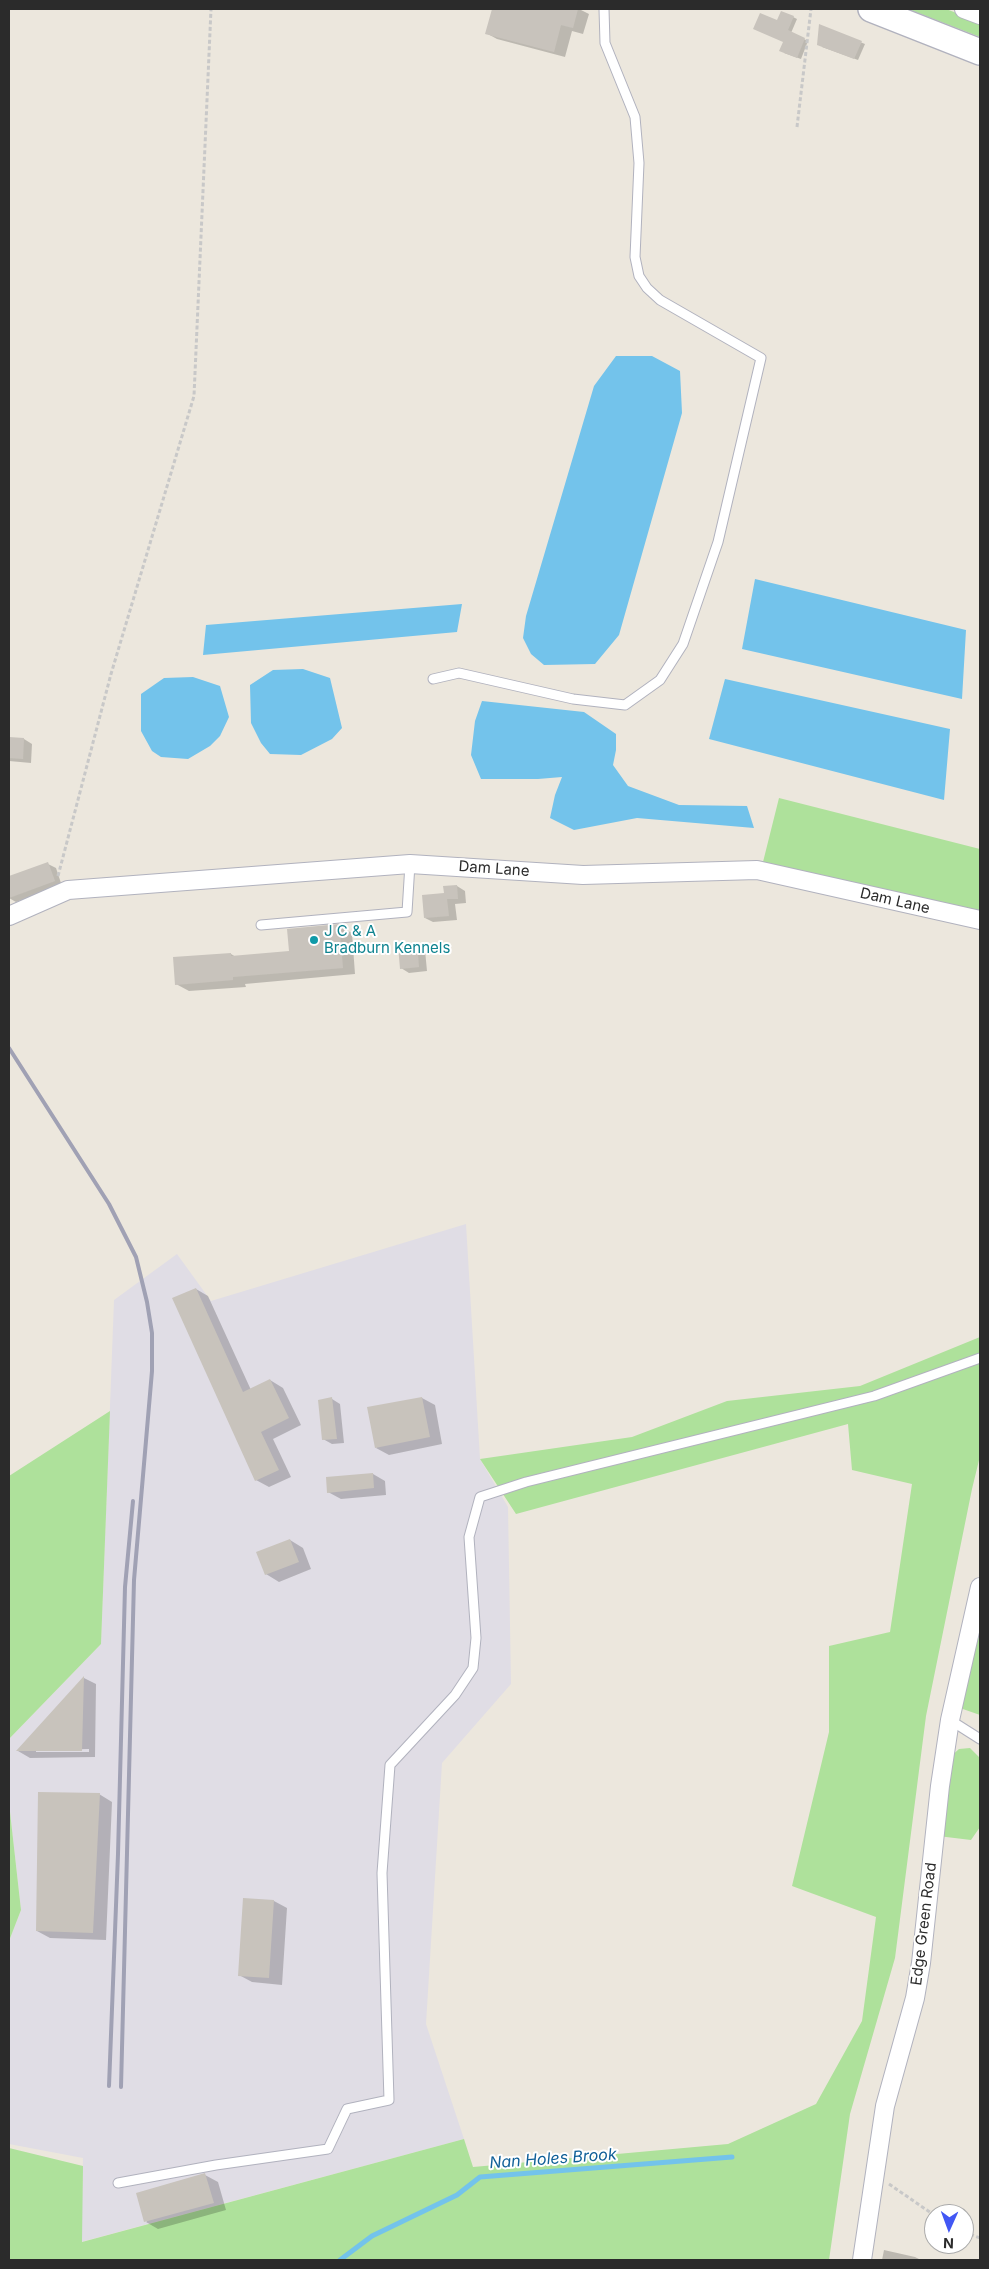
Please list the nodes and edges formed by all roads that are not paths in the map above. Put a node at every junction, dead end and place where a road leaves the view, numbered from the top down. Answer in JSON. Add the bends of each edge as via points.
{"nodes":[{"id":1,"x":604,"y":9,"type":"edge"},
{"id":2,"x":871,"y":9,"type":"edge"},
{"id":3,"x":964,"y":9,"type":"edge"},
{"id":4,"x":980,"y":15,"type":"edge"},
{"id":5,"x":980,"y":52,"type":"edge"},
{"id":6,"x":433,"y":679,"type":"dead end"},
{"id":7,"x":410,"y":864,"type":"junction"},
{"id":8,"x":9,"y":916,"type":"edge"},
{"id":9,"x":980,"y":920,"type":"edge"},
{"id":10,"x":261,"y":925,"type":"dead end"},
{"id":11,"x":980,"y":1358,"type":"edge"},
{"id":12,"x":980,"y":1587,"type":"edge"},
{"id":13,"x":950,"y":1720,"type":"junction"},
{"id":14,"x":980,"y":1739,"type":"edge"},
{"id":15,"x":118,"y":2183,"type":"dead end"},
{"id":16,"x":862,"y":2260,"type":"edge"}],
"edges":[{"from":1,"to":6,"type":"lane","via":[[604,42],[635,117],[639,163],[635,257],[639,276],[660,300],[761,358],[718,542],[683,644],[660,680],[624,704],[573,699],[459,673]]},
{"from":2,"to":5,"type":"main road"},
{"from":3,"to":4,"type":"street"},
{"from":7,"to":8,"type":"street","name":"Dam Lane","via":[[68,890]]},
{"from":7,"to":9,"type":"street","name":"Dam Lane","via":[[582,875],[757,870]]},
{"from":7,"to":10,"type":"lane","via":[[407,912]]},
{"from":11,"to":15,"type":"lane","via":[[874,1396],[526,1482],[480,1497],[469,1537],[476,1638],[473,1668],[455,1694],[390,1765],[382,1873],[389,2100],[347,2109],[328,2149]]},
{"from":12,"to":13,"type":"street","name":"Edge Green Road"},
{"from":13,"to":14,"type":"lane"},
{"from":13,"to":16,"type":"street","name":"Edge Green Road","via":[[922,1963],[885,2106]]}]}
